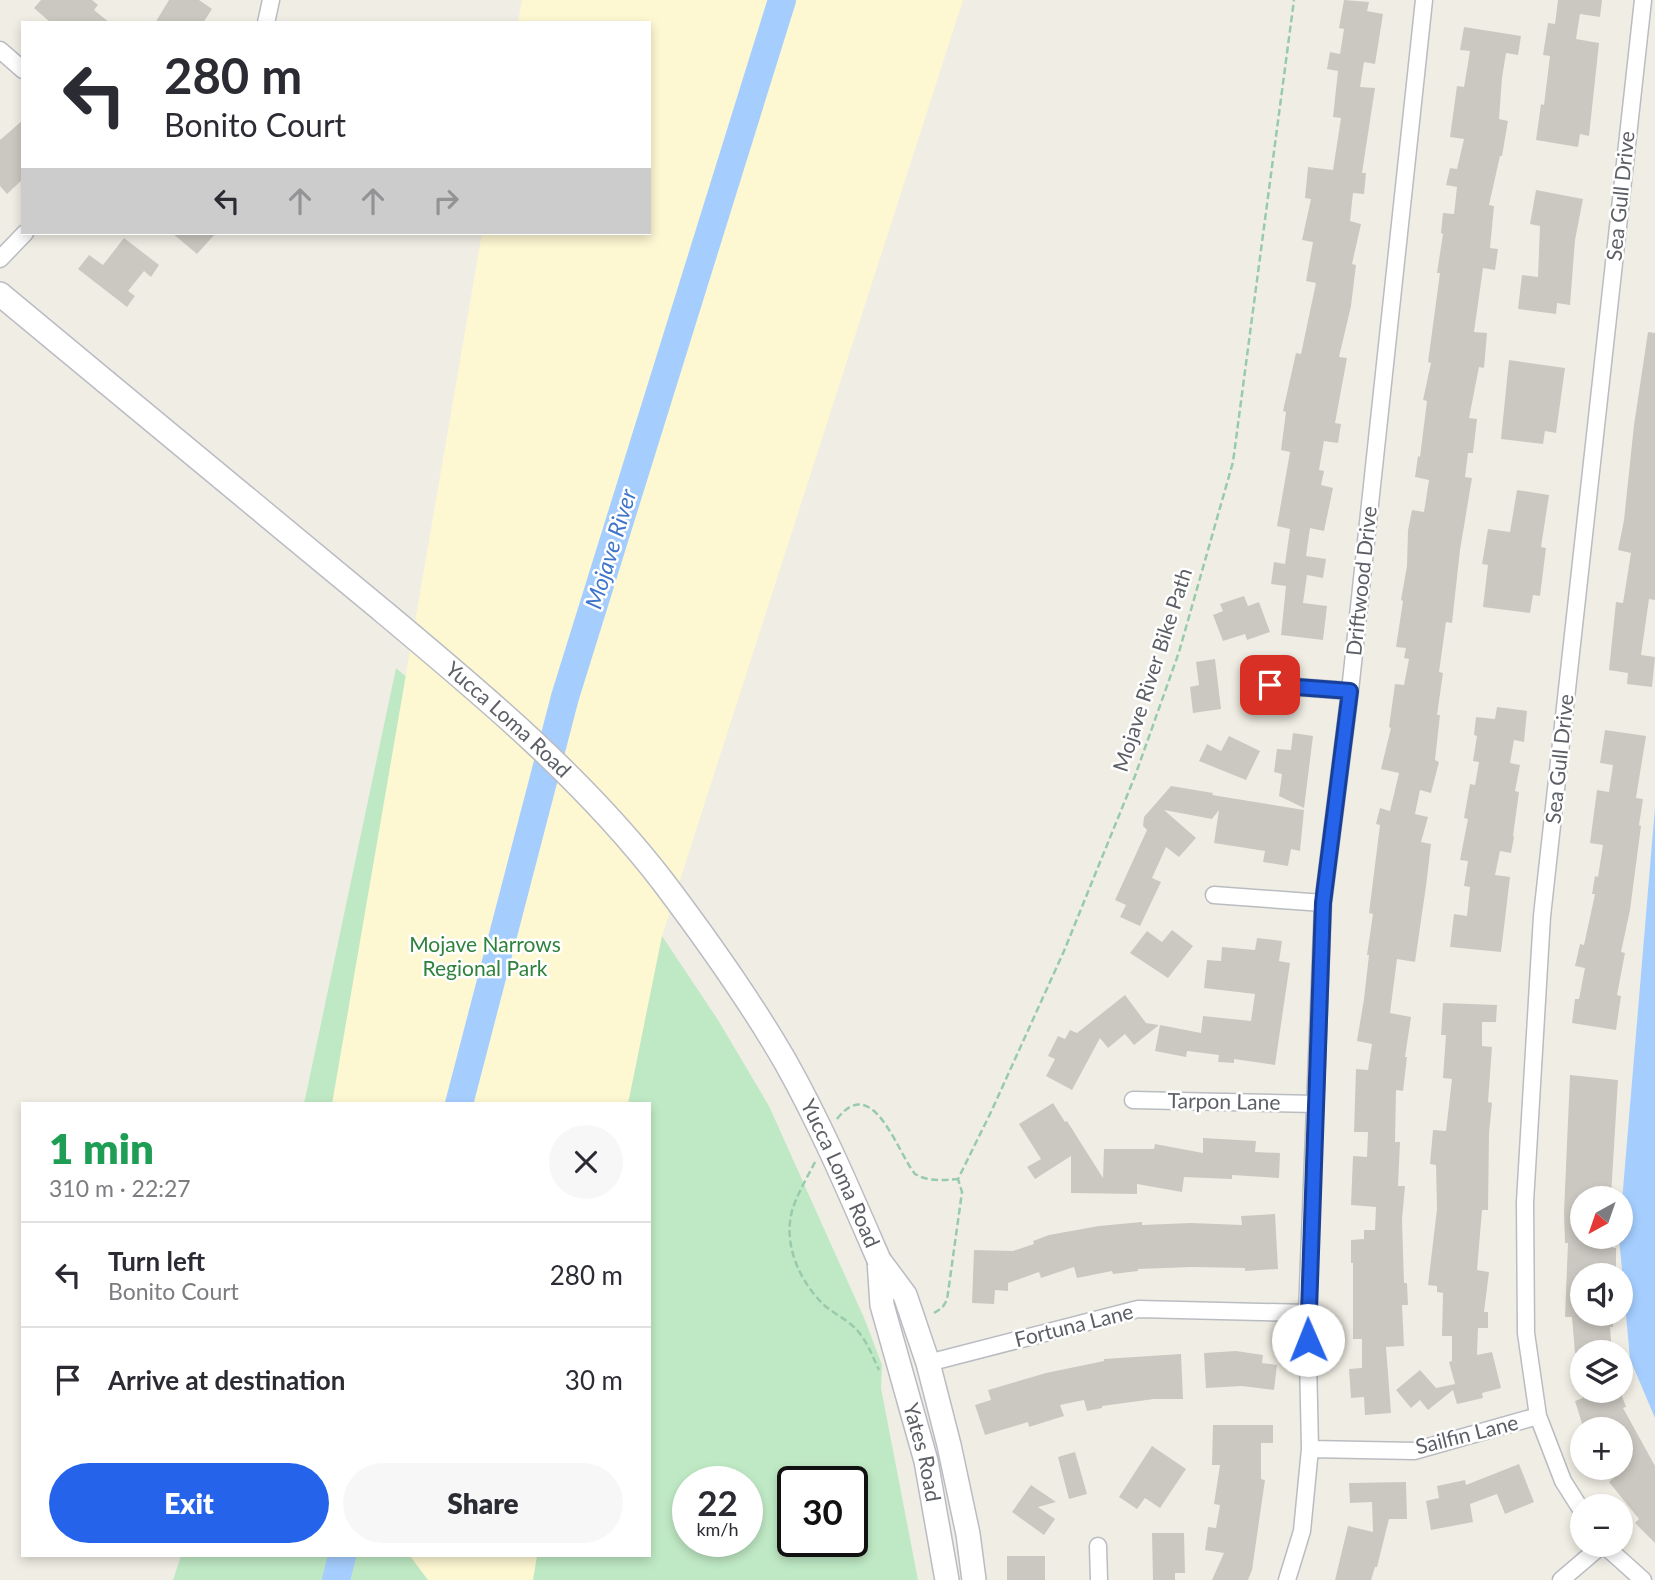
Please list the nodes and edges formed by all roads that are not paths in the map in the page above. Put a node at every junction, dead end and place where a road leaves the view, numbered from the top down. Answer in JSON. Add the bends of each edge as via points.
{"nodes":[{"id":1,"x":271,"y":0,"type":"edge"},
{"id":2,"x":1424,"y":0,"type":"edge"},
{"id":3,"x":1643,"y":0,"type":"edge"},
{"id":4,"x":266,"y":21,"type":"edge"},
{"id":5,"x":0,"y":50,"type":"edge"},
{"id":6,"x":21,"y":68,"type":"edge"},
{"id":7,"x":23,"y":235,"type":"edge"},
{"id":8,"x":0,"y":259,"type":"edge"},
{"id":9,"x":0,"y":294,"type":"edge"},
{"id":10,"x":1270,"y":685,"type":"dead end"},
{"id":11,"x":1350,"y":691,"type":"junction"},
{"id":12,"x":1214,"y":895,"type":"dead end"},
{"id":13,"x":1323,"y":903,"type":"junction"},
{"id":14,"x":1133,"y":1100,"type":"dead end"},
{"id":15,"x":1315,"y":1104,"type":"junction"},
{"id":16,"x":879,"y":1260,"type":"junction"},
{"id":17,"x":1307,"y":1313,"type":"junction"},
{"id":18,"x":889,"y":1326,"type":"joint"},
{"id":19,"x":921,"y":1341,"type":"joint"},
{"id":20,"x":928,"y":1363,"type":"junction"},
{"id":21,"x":1538,"y":1416,"type":"junction"},
{"id":22,"x":1310,"y":1449,"type":"junction"},
{"id":23,"x":1571,"y":1494,"type":"edge"},
{"id":24,"x":1098,"y":1546,"type":"dead end"},
{"id":25,"x":1589,"y":1557,"type":"edge"},
{"id":26,"x":1617,"y":1557,"type":"edge"},
{"id":27,"x":947,"y":1580,"type":"edge"},
{"id":28,"x":974,"y":1580,"type":"edge"},
{"id":29,"x":1099,"y":1580,"type":"edge"},
{"id":30,"x":1287,"y":1580,"type":"edge"},
{"id":31,"x":1562,"y":1580,"type":"edge"},
{"id":32,"x":1643,"y":1580,"type":"edge"}],
"edges":[{"from":1,"to":4,"type":"street"},
{"from":2,"to":11,"type":"street","name":"Driftwood Drive"},
{"from":3,"to":21,"type":"street","name":"Sea Gull Drive","via":[[1542,916],[1525,1202],[1526,1333]]},
{"from":5,"to":6,"type":"street"},
{"from":7,"to":8,"type":"street"},
{"from":9,"to":16,"type":"main road","name":"Yucca Loma Road","bridge":true,"via":[[475,690],[576,784],[663,882],[742,993],[815,1119]]},
{"from":10,"to":11,"type":"street"},
{"from":11,"to":13,"type":"street","name":"Driftwood Drive"},
{"from":12,"to":13,"type":"street"},
{"from":13,"to":15,"type":"street","name":"Driftwood Drive"},
{"from":14,"to":15,"type":"street","name":"Tarpon Lane"},
{"from":15,"to":17,"type":"street","name":"Driftwood Drive"},
{"from":16,"to":18,"type":"main road","name":"Yucca Loma Road","via":[[882,1305]]},
{"from":16,"to":19,"type":"main road","name":"Yucca Loma Road","via":[[905,1295]]},
{"from":17,"to":20,"type":"street","name":"Fortuna Lane","via":[[1138,1309]]},
{"from":17,"to":22,"type":"street","name":"Driftwood Drive"},
{"from":18,"to":27,"type":"main road","name":"Yates Road","via":[[926,1461]]},
{"from":19,"to":20,"type":"main road","name":"Yates Road"},
{"from":20,"to":28,"type":"main road","name":"Yates Road","via":[[949,1445]]},
{"from":21,"to":22,"type":"street","name":"Sailfin Lane","via":[[1414,1451]]},
{"from":21,"to":23,"type":"street","name":"Sea Gull Drive"},
{"from":22,"to":30,"type":"street","name":"Driftwood Drive","via":[[1302,1531]]},
{"from":24,"to":29,"type":"street"},
{"from":25,"to":31,"type":"street"},
{"from":26,"to":32,"type":"street"}]}
